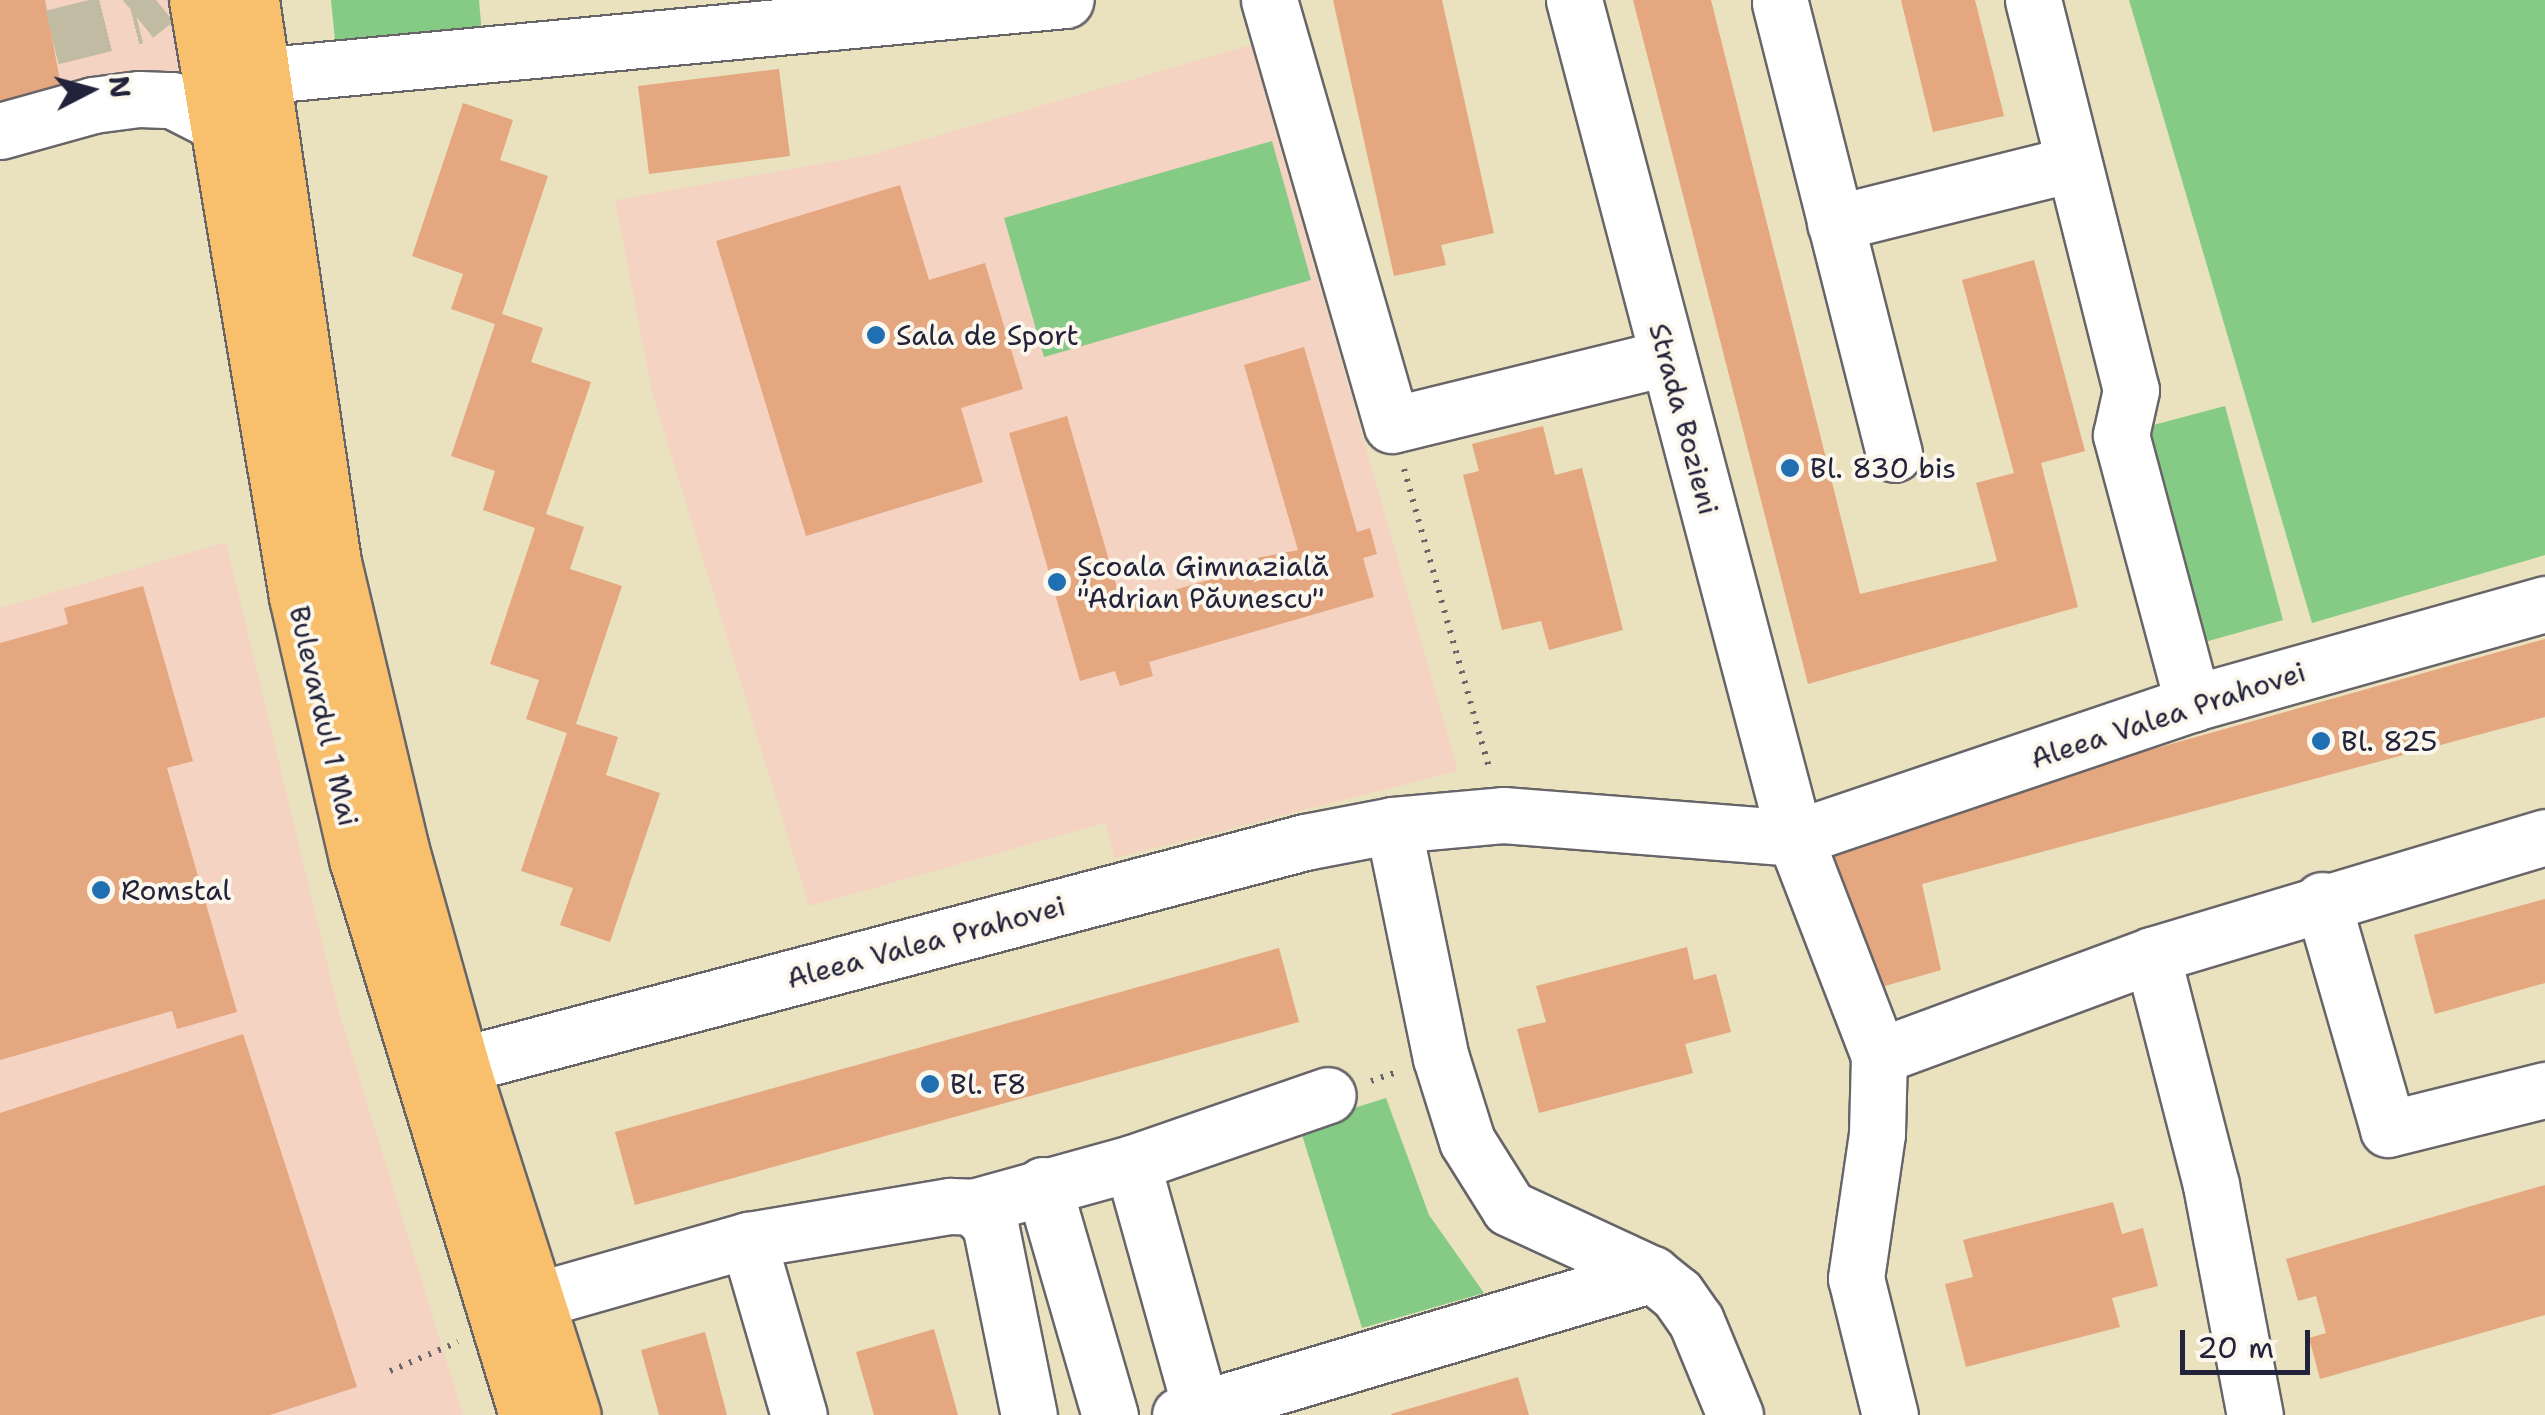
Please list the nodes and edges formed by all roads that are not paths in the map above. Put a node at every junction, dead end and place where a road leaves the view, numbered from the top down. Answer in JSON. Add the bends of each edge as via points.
{"nodes":[{"id":1,"x":197,"y":0,"type":"edge"},
{"id":2,"x":251,"y":0,"type":"edge"},
{"id":3,"x":1065,"y":0,"type":"edge"},
{"id":4,"x":1269,"y":0,"type":"edge"},
{"id":5,"x":1574,"y":0,"type":"edge"},
{"id":6,"x":2033,"y":0,"type":"edge"},
{"id":7,"x":1780,"y":4,"type":"dead end"},
{"id":8,"x":258,"y":76,"type":"junction"},
{"id":9,"x":215,"y":122,"type":"junction"},
{"id":10,"x":0,"y":132,"type":"edge"},
{"id":11,"x":2072,"y":164,"type":"junction"},
{"id":12,"x":1835,"y":223,"type":"junction"},
{"id":13,"x":1668,"y":357,"type":"junction"},
{"id":14,"x":1894,"y":454,"type":"dead end"},
{"id":15,"x":2545,"y":604,"type":"edge"},
{"id":16,"x":2193,"y":703,"type":"junction"},
{"id":17,"x":1393,"y":826,"type":"junction"},
{"id":18,"x":2545,"y":837,"type":"edge"},
{"id":19,"x":1795,"y":838,"type":"junction"},
{"id":20,"x":2322,"y":900,"type":"junction"},
{"id":21,"x":2152,"y":956,"type":"junction"},
{"id":22,"x":1879,"y":1056,"type":"junction"},
{"id":23,"x":460,"y":1065,"type":"junction"},
{"id":24,"x":2545,"y":1090,"type":"edge"},
{"id":25,"x":1328,"y":1095,"type":"road end"},
{"id":26,"x":1132,"y":1163,"type":"junction"},
{"id":27,"x":1043,"y":1186,"type":"junction"},
{"id":28,"x":973,"y":1208,"type":"junction"},
{"id":29,"x":748,"y":1240,"type":"junction"},
{"id":30,"x":1652,"y":1274,"type":"junction"},
{"id":31,"x":534,"y":1301,"type":"junction"},
{"id":32,"x":1190,"y":1412,"type":"edge"},
{"id":33,"x":527,"y":1415,"type":"edge"},
{"id":34,"x":572,"y":1415,"type":"edge"},
{"id":35,"x":799,"y":1415,"type":"edge"},
{"id":36,"x":1030,"y":1415,"type":"edge"},
{"id":37,"x":1110,"y":1415,"type":"edge"},
{"id":38,"x":1735,"y":1415,"type":"edge"},
{"id":39,"x":1890,"y":1415,"type":"edge"},
{"id":40,"x":2254,"y":1415,"type":"edge"}],
"edges":[{"from":1,"to":9,"type":"main road","name":"Bulevardul 1 Mai"},
{"from":2,"to":8,"type":"main road","name":"Bulevardul 1 Mai"},
{"from":3,"to":8,"type":"street"},
{"from":4,"to":13,"type":"street","via":[[1392,425]]},
{"from":5,"to":13,"type":"street","name":"Strada Bozieni"},
{"from":6,"to":11,"type":"street"},
{"from":7,"to":12,"type":"street"},
{"from":8,"to":23,"type":"main road","name":"Bulevardul 1 Mai","via":[[332,562]]},
{"from":9,"to":10,"type":"street","via":[[172,100],[140,100],[92,105]]},
{"from":9,"to":33,"type":"main road","name":"Bulevardul 1 Mai","via":[[297,597],[356,859]]},
{"from":11,"to":12,"type":"street"},
{"from":11,"to":16,"type":"street","via":[[2132,390],[2121,434]]},
{"from":12,"to":14,"type":"street"},
{"from":13,"to":19,"type":"street","name":"Strada Bozieni"},
{"from":15,"to":16,"type":"street","name":"Aleea Valea Prahovei"},
{"from":16,"to":19,"type":"street","name":"Aleea Valea Prahovei"},
{"from":17,"to":19,"type":"street","name":"Aleea Valea Prahovei","via":[[1504,816]]},
{"from":17,"to":23,"type":"street","name":"Aleea Valea Prahovei","via":[[1305,842]]},
{"from":17,"to":30,"type":"street","via":[[1441,1058],[1467,1141],[1509,1208]]},
{"from":18,"to":20,"type":"street"},
{"from":19,"to":22,"type":"street"},
{"from":20,"to":21,"type":"street"},
{"from":20,"to":24,"type":"street","via":[[2388,1129]]},
{"from":21,"to":22,"type":"street"},
{"from":21,"to":40,"type":"street","via":[[2211,1184]]},
{"from":22,"to":39,"type":"street","via":[[1877,1134],[1856,1278]]},
{"from":23,"to":31,"type":"main road","name":"Bulevardul 1 Mai"},
{"from":25,"to":26,"type":"street"},
{"from":26,"to":27,"type":"street"},
{"from":26,"to":32,"type":"street"},
{"from":27,"to":28,"type":"street"},
{"from":27,"to":37,"type":"street"},
{"from":28,"to":29,"type":"street","via":[[950,1206]]},
{"from":28,"to":36,"type":"street","via":[[990,1224]]},
{"from":29,"to":31,"type":"street"},
{"from":29,"to":35,"type":"street"},
{"from":30,"to":32,"type":"street"},
{"from":30,"to":38,"type":"street","via":[[1696,1321]]},
{"from":31,"to":34,"type":"main road","name":"Bulevardul 1 Mai"}]}
